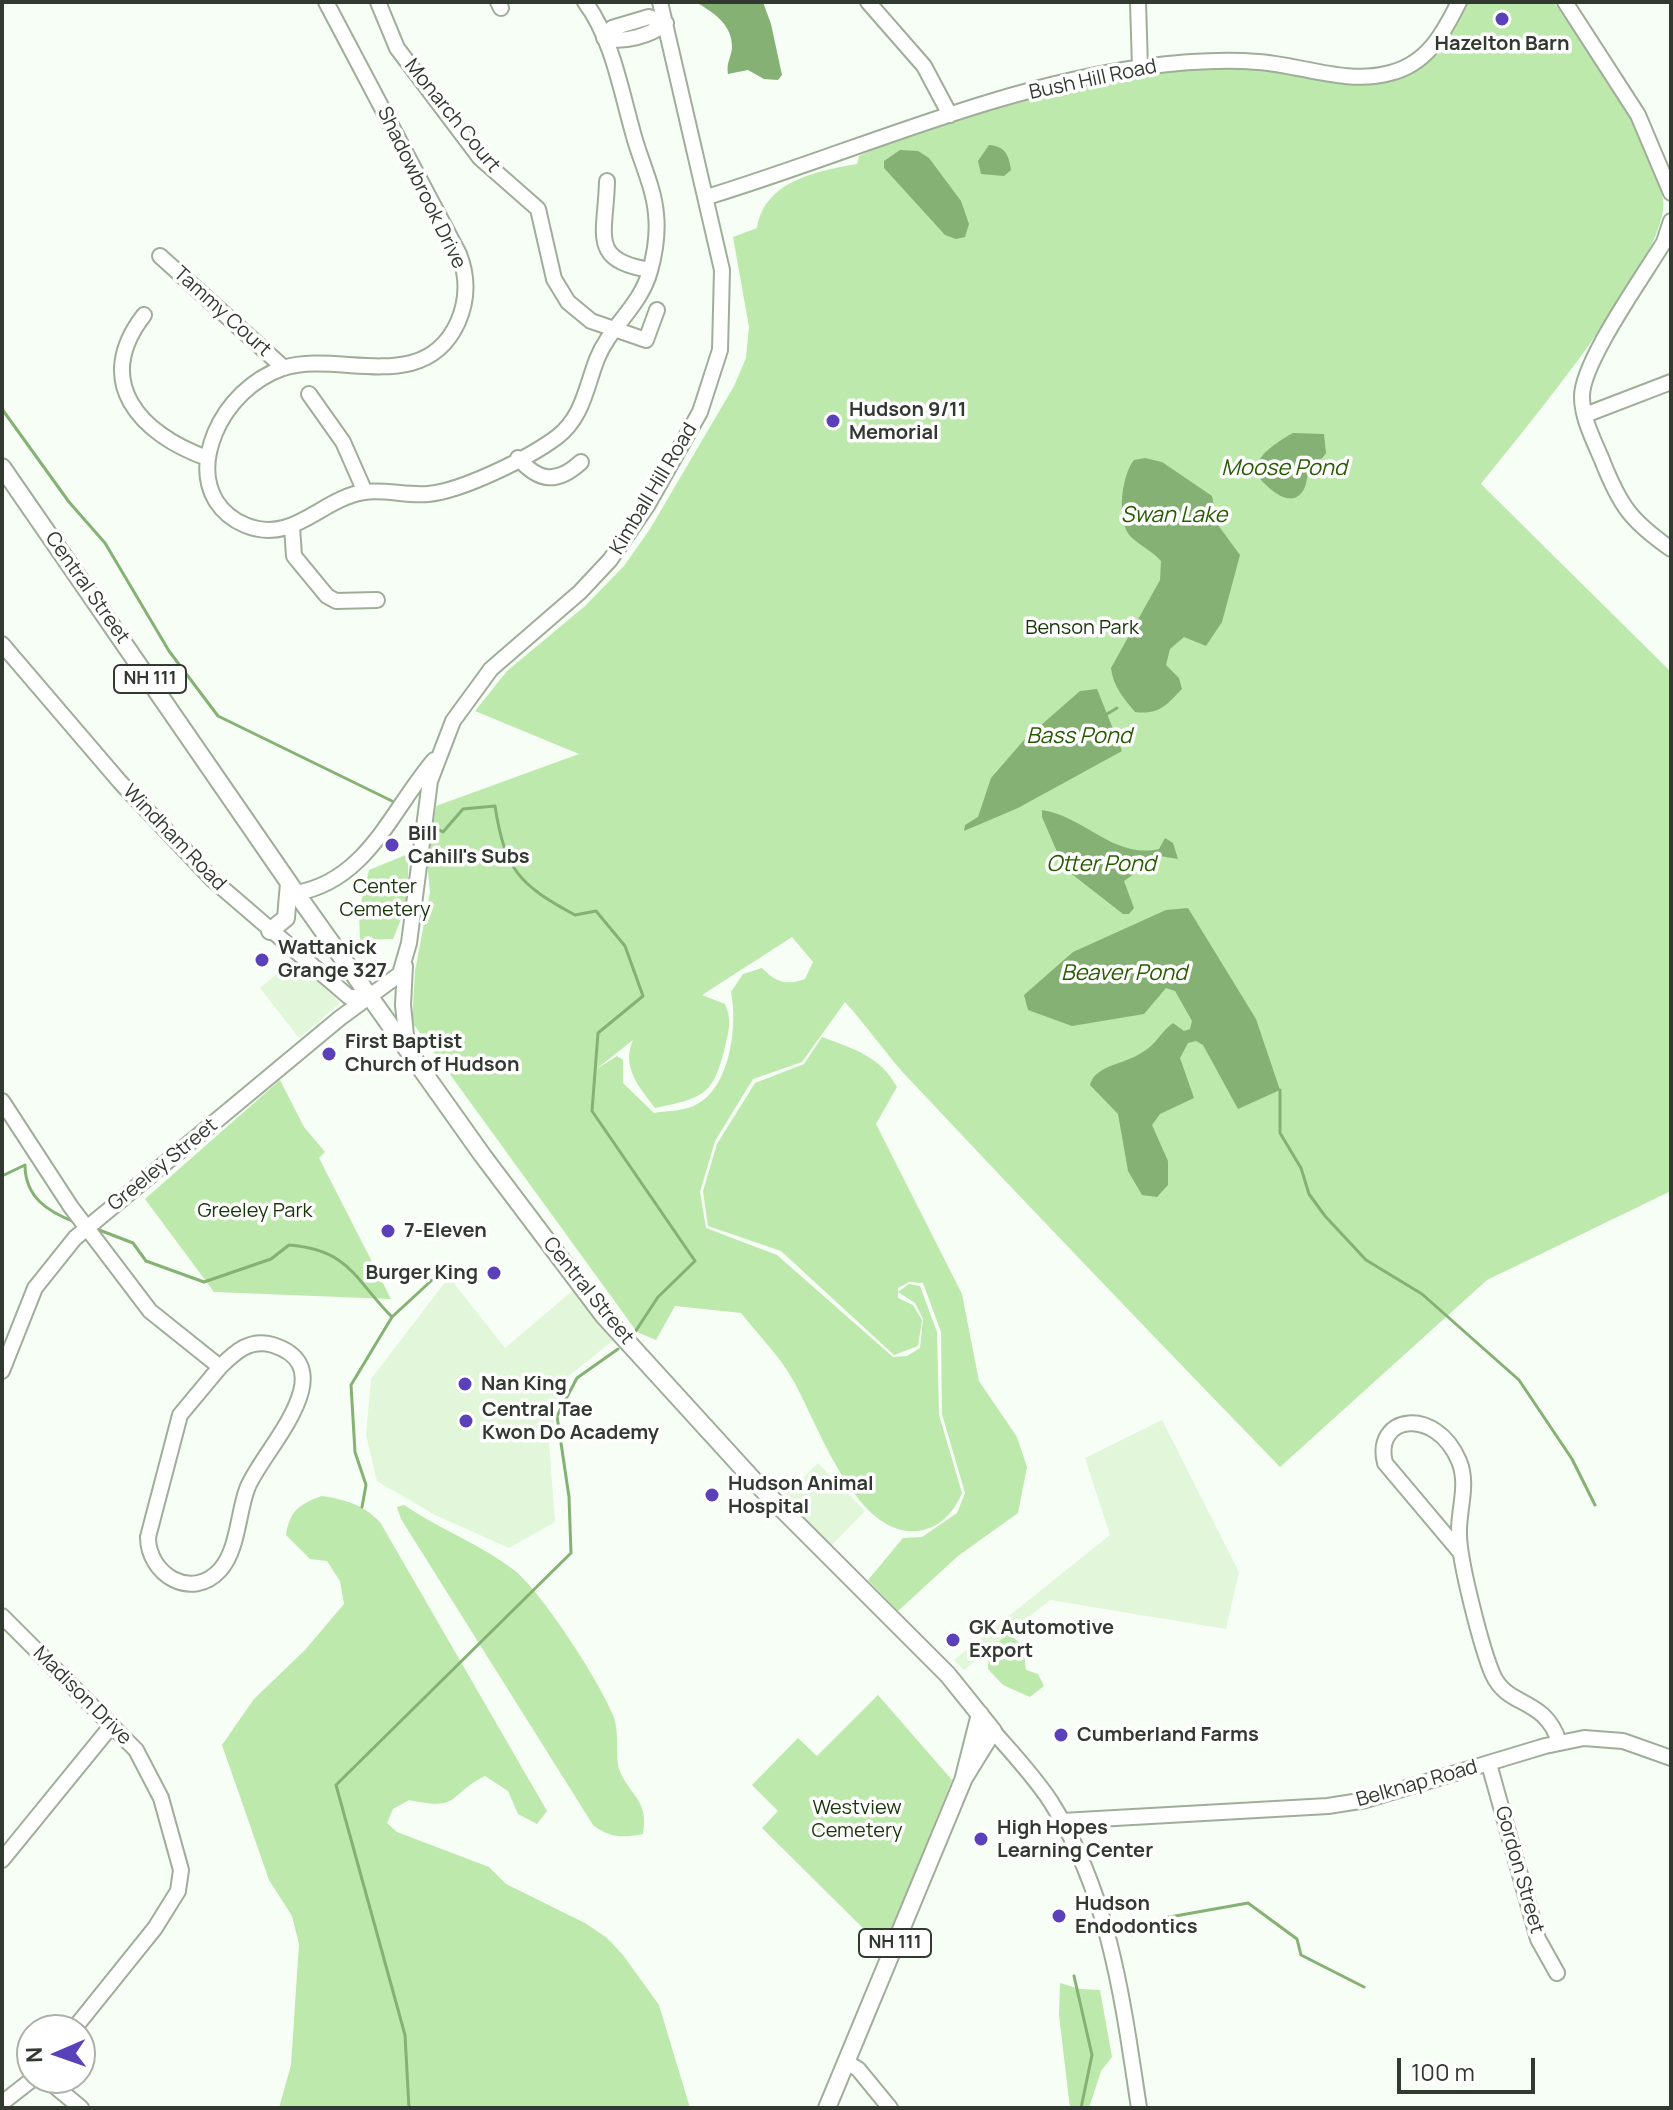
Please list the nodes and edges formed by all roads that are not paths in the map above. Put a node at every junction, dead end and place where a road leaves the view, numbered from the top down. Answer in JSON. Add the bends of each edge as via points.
{"nodes":[{"id":1,"x":326,"y":2,"type":"edge"},
{"id":2,"x":378,"y":2,"type":"edge"},
{"id":3,"x":585,"y":2,"type":"edge"},
{"id":4,"x":660,"y":2,"type":"edge"},
{"id":5,"x":868,"y":2,"type":"edge"},
{"id":6,"x":1138,"y":2,"type":"edge"},
{"id":7,"x":1459,"y":2,"type":"edge"},
{"id":8,"x":1565,"y":2,"type":"edge"},
{"id":9,"x":666,"y":23,"type":"junction"},
{"id":10,"x":604,"y":38,"type":"junction"},
{"id":11,"x":1140,"y":67,"type":"junction"},
{"id":12,"x":950,"y":115,"type":"junction"},
{"id":13,"x":607,"y":181,"type":"dead end"},
{"id":14,"x":1671,"y":193,"type":"edge"},
{"id":15,"x":707,"y":197,"type":"junction"},
{"id":16,"x":1671,"y":221,"type":"edge"},
{"id":17,"x":160,"y":256,"type":"dead end"},
{"id":18,"x":650,"y":270,"type":"junction"},
{"id":19,"x":657,"y":310,"type":"dead end"},
{"id":20,"x":144,"y":315,"type":"dead end"},
{"id":21,"x":614,"y":331,"type":"junction"},
{"id":22,"x":284,"y":368,"type":"junction"},
{"id":23,"x":1671,"y":382,"type":"edge"},
{"id":24,"x":309,"y":394,"type":"dead end"},
{"id":25,"x":1585,"y":415,"type":"junction"},
{"id":26,"x":207,"y":458,"type":"junction"},
{"id":27,"x":518,"y":458,"type":"junction"},
{"id":28,"x":581,"y":462,"type":"dead end"},
{"id":29,"x":2,"y":467,"type":"edge"},
{"id":30,"x":365,"y":492,"type":"junction"},
{"id":31,"x":292,"y":527,"type":"junction"},
{"id":32,"x":1671,"y":549,"type":"edge"},
{"id":33,"x":377,"y":600,"type":"dead end"},
{"id":34,"x":2,"y":644,"type":"edge"},
{"id":35,"x":437,"y":757,"type":"junction"},
{"id":36,"x":293,"y":887,"type":"junction"},
{"id":37,"x":270,"y":931,"type":"junction"},
{"id":38,"x":405,"y":962,"type":"junction"},
{"id":39,"x":373,"y":997,"type":"junction"},
{"id":40,"x":407,"y":1045,"type":"junction"},
{"id":41,"x":2,"y":1101,"type":"edge"},
{"id":42,"x":87,"y":1227,"type":"junction"},
{"id":43,"x":6,"y":1346,"type":"edge"},
{"id":44,"x":220,"y":1367,"type":"junction"},
{"id":45,"x":2,"y":1371,"type":"edge"},
{"id":46,"x":1460,"y":1552,"type":"junction"},
{"id":47,"x":2,"y":1616,"type":"edge"},
{"id":48,"x":980,"y":1714,"type":"junction"},
{"id":49,"x":112,"y":1725,"type":"junction"},
{"id":50,"x":993,"y":1731,"type":"junction"},
{"id":51,"x":1559,"y":1742,"type":"junction"},
{"id":52,"x":1671,"y":1758,"type":"edge"},
{"id":53,"x":1489,"y":1764,"type":"junction"},
{"id":54,"x":964,"y":1778,"type":"junction"},
{"id":55,"x":1062,"y":1821,"type":"junction"},
{"id":56,"x":2,"y":1860,"type":"edge"},
{"id":57,"x":1557,"y":1973,"type":"dead end"},
{"id":58,"x":86,"y":2014,"type":"edge"},
{"id":59,"x":846,"y":2062,"type":"junction"},
{"id":60,"x":64,"y":2094,"type":"edge"},
{"id":61,"x":81,"y":2108,"type":"edge"},
{"id":62,"x":827,"y":2108,"type":"edge"},
{"id":63,"x":890,"y":2108,"type":"edge"},
{"id":64,"x":1139,"y":2108,"type":"edge"}],
"edges":[{"from":1,"to":22,"type":"street","name":"Shadowbrook Drive","via":[[459,254],[465,297],[455,328],[416,361],[391,368]]},
{"from":2,"to":21,"type":"street","name":"Monarch Court","via":[[397,48],[480,158],[538,209],[554,279],[563,295],[583,316]]},
{"from":3,"to":10,"type":"street"},
{"from":4,"to":9,"type":"street","name":"Kimball Hill Road"},
{"from":5,"to":12,"type":"street","via":[[924,66]]},
{"from":6,"to":11,"type":"street"},
{"from":7,"to":11,"type":"street","name":"Bush Hill Road","via":[[1426,54],[1388,74],[1344,76],[1227,60]]},
{"from":8,"to":14,"type":"street","via":[[1638,115]]},
{"from":9,"to":10,"type":"street","via":[[655,32],[615,41]]},
{"from":9,"to":15,"type":"street","name":"Kimball Hill Road"},
{"from":10,"to":18,"type":"street","via":[[655,208]]},
{"from":11,"to":12,"type":"street","name":"Bush Hill Road"},
{"from":12,"to":15,"type":"street","name":"Bush Hill Road"},
{"from":13,"to":18,"type":"street","via":[[609,257]]},
{"from":15,"to":35,"type":"street","name":"Kimball Hill Road","via":[[724,307],[720,350],[700,412],[610,560],[491,669],[464,703]]},
{"from":16,"to":25,"type":"street","via":[[1664,242],[1587,372]]},
{"from":17,"to":22,"type":"street","name":"Tammy Court"},
{"from":18,"to":21,"type":"street","via":[[636,303]]},
{"from":19,"to":21,"type":"street","via":[[646,340]]},
{"from":20,"to":26,"type":"street","via":[[123,353],[131,405],[160,435]]},
{"from":21,"to":27,"type":"street","via":[[571,423]]},
{"from":22,"to":26,"type":"street","name":"Shadowbrook Drive","via":[[236,398]]},
{"from":23,"to":25,"type":"street"},
{"from":24,"to":30,"type":"street","via":[[343,442]]},
{"from":25,"to":32,"type":"street","via":[[1623,508]]},
{"from":26,"to":31,"type":"street","via":[[211,492],[228,514],[267,531]]},
{"from":27,"to":28,"type":"street","via":[[543,478],[565,475]]},
{"from":27,"to":30,"type":"street","via":[[444,492]]},
{"from":29,"to":36,"type":"main road","name":"Central Street","number":"NH 111"},
{"from":30,"to":31,"type":"street"},
{"from":31,"to":33,"type":"street","via":[[294,556],[327,596],[336,601]]},
{"from":34,"to":37,"type":"street","name":"Windham Road","via":[[142,807]]},
{"from":35,"to":36,"type":"street","via":[[373,846],[347,872],[319,889]]},
{"from":35,"to":38,"type":"street","name":"Kimball Hill Road"},
{"from":36,"to":37,"type":"main road","via":[[286,918]]},
{"from":36,"to":39,"type":"main road","name":"Central Street","number":"NH 111"},
{"from":37,"to":39,"type":"street","name":"Windham Road","via":[[349,997]]},
{"from":38,"to":39,"type":"street","via":[[395,980]]},
{"from":38,"to":40,"type":"street","name":"Kimball Hill Road"},
{"from":39,"to":40,"type":"main road","name":"Central Street","number":"NH 111"},
{"from":39,"to":42,"type":"street","name":"Greeley Street","via":[[340,1018]]},
{"from":40,"to":48,"type":"main road","name":"Central Street","number":"NH 111","via":[[603,1315],[758,1485],[948,1675]]},
{"from":41,"to":42,"type":"street"},
{"from":42,"to":43,"type":"street","name":"Greeley Street","via":[[41,1279]]},
{"from":42,"to":44,"type":"street","via":[[159,1322]]},
{"from":43,"to":45,"type":"street","name":"Greeley Street"},
{"from":44,"to":44,"type":"street","via":[[180,1415],[148,1537],[157,1567],[182,1583],[207,1580],[225,1564],[250,1482],[302,1393],[297,1364],[273,1345],[243,1347]]},
{"from":46,"to":46,"type":"street","via":[[1460,1464],[1433,1427],[1408,1422],[1385,1443],[1385,1463]]},
{"from":46,"to":51,"type":"street","via":[[1493,1674],[1507,1693],[1544,1713]]},
{"from":47,"to":49,"type":"street","name":"Madison Drive"},
{"from":48,"to":50,"type":"main road","name":"Central Street","number":"NH 111"},
{"from":48,"to":54,"type":"main road","number":"NH 111"},
{"from":49,"to":56,"type":"street"},
{"from":49,"to":58,"type":"street","name":"Madison Drive","via":[[153,1778],[176,1849],[180,1881],[155,1928]]},
{"from":50,"to":54,"type":"main road","number":"NH 111"},
{"from":50,"to":55,"type":"street","name":"Central Street"},
{"from":51,"to":52,"type":"street","name":"Belknap Road","via":[[1623,1741]]},
{"from":51,"to":53,"type":"street","name":"Belknap Road"},
{"from":53,"to":55,"type":"street","name":"Belknap Road","via":[[1366,1800]]},
{"from":53,"to":57,"type":"street","name":"Gordon Street","via":[[1538,1939]]},
{"from":54,"to":59,"type":"main road","number":"NH 111"},
{"from":55,"to":64,"type":"street","name":"Central Street","via":[[1110,1944]]},
{"from":59,"to":62,"type":"main road","number":"NH 111"},
{"from":59,"to":63,"type":"street"},
{"from":60,"to":61,"type":"street"}]}
